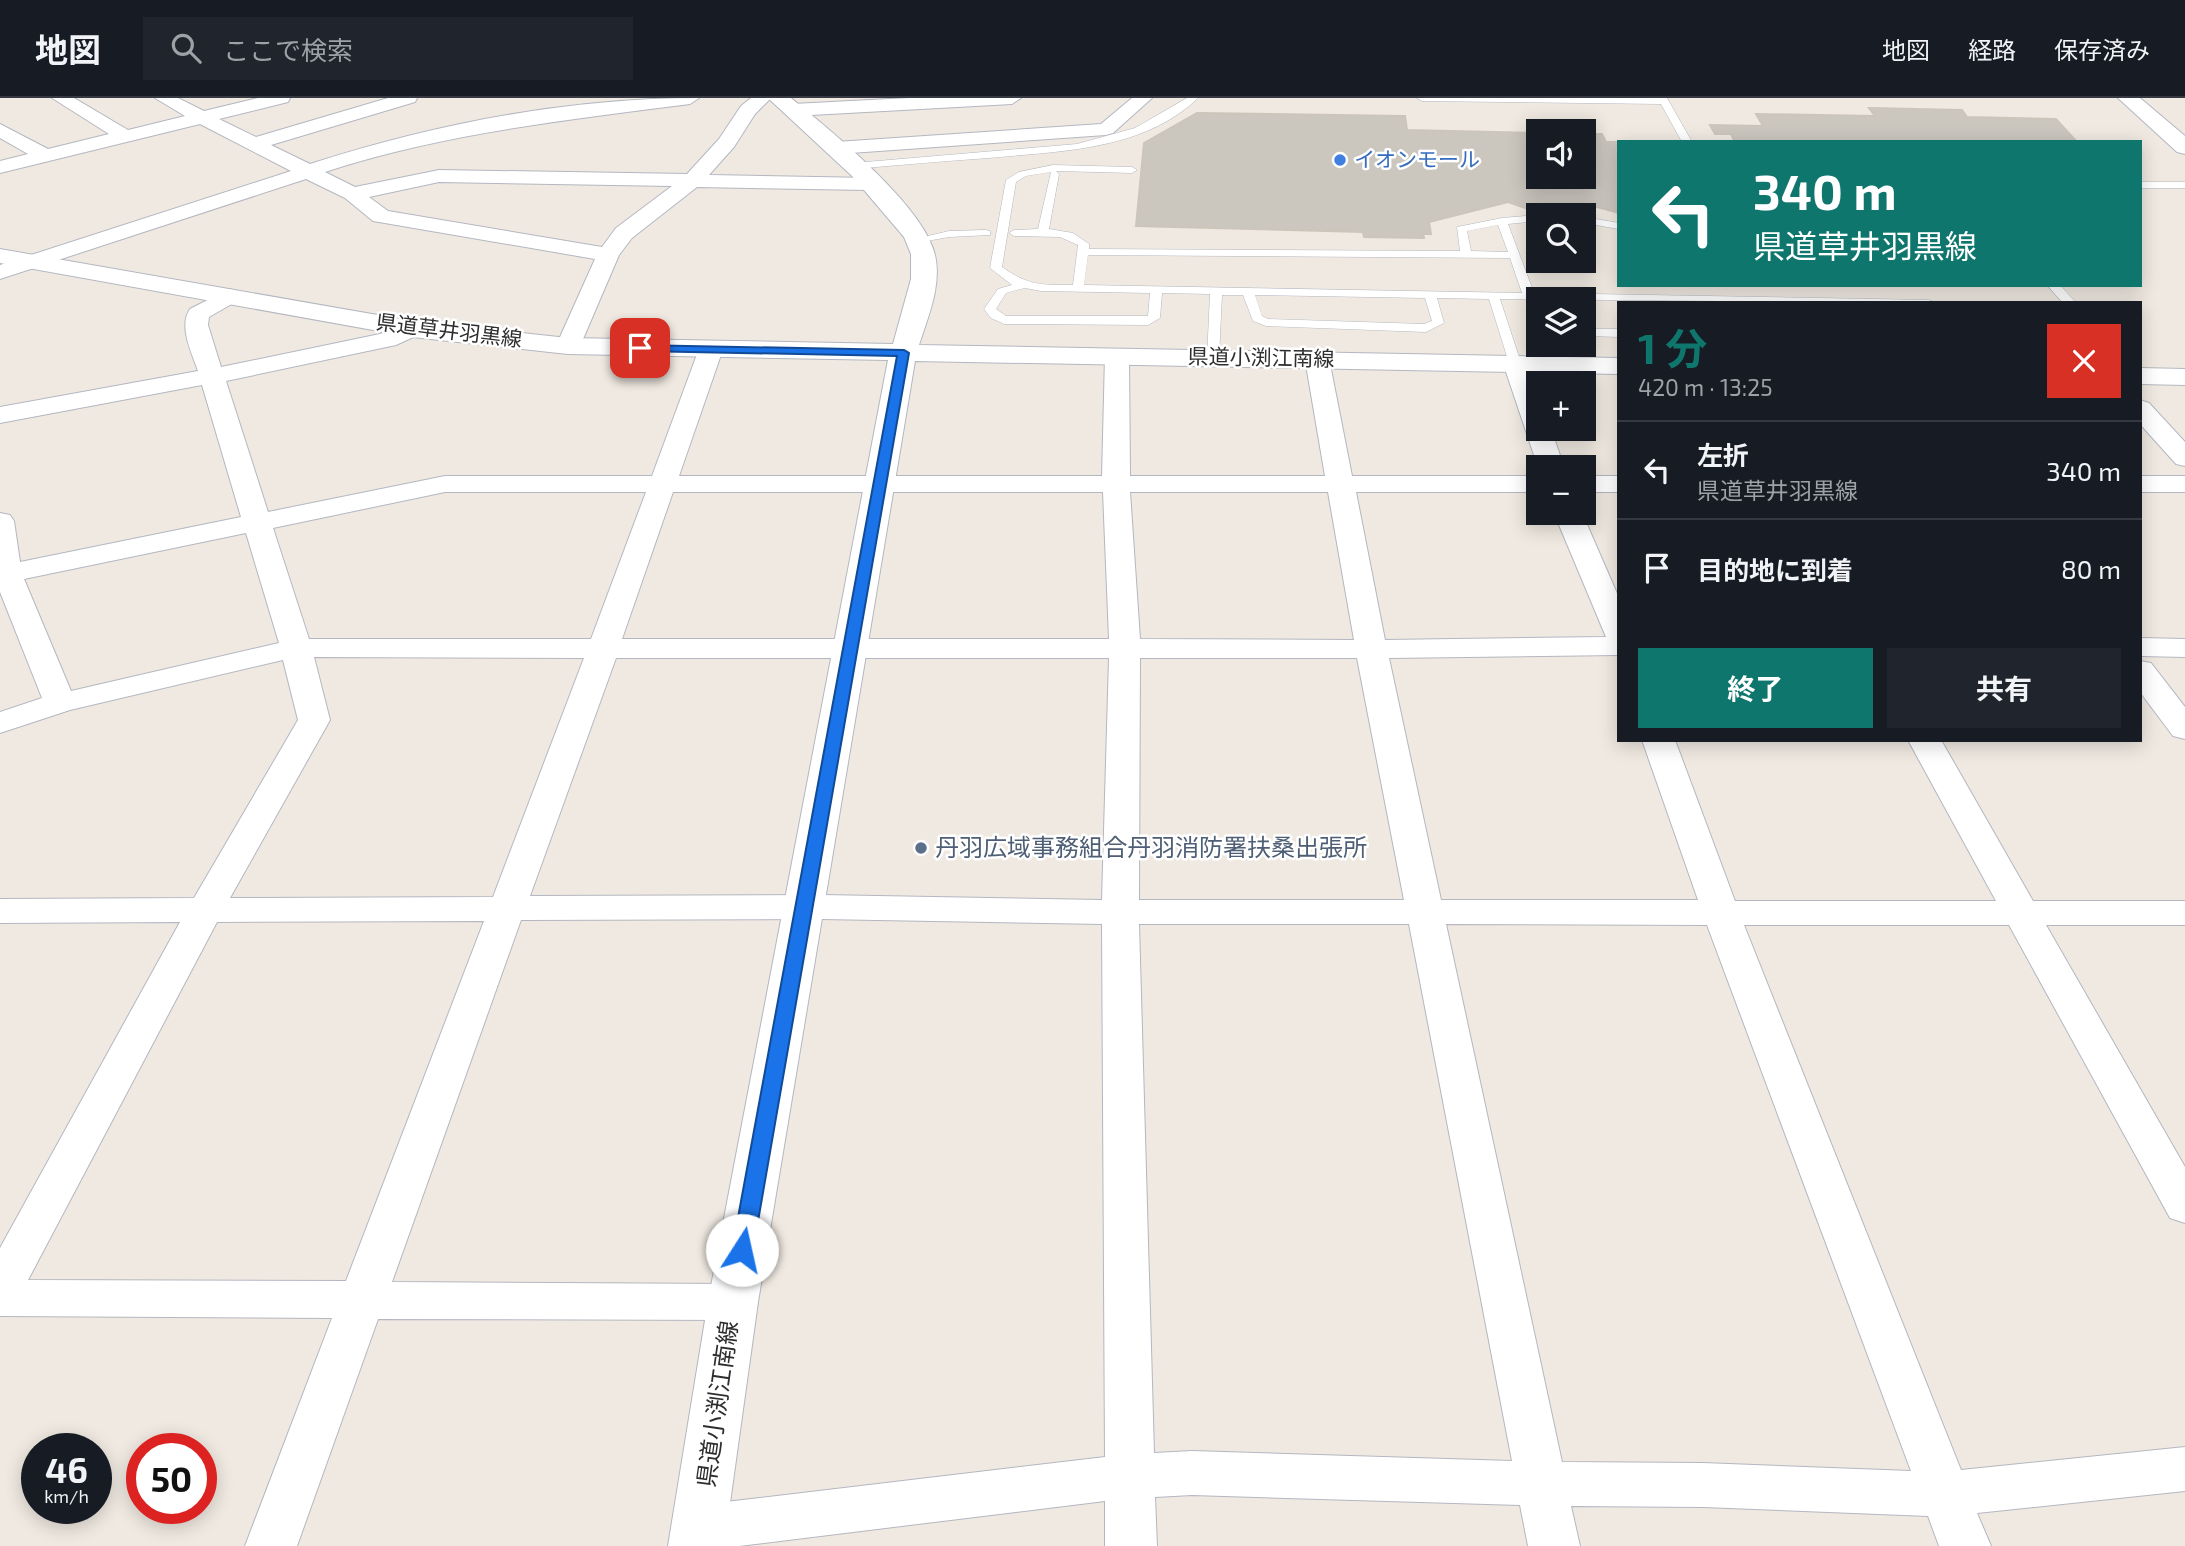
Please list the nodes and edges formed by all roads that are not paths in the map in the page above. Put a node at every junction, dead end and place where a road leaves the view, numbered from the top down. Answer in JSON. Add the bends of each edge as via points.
{"nodes":[{"id":1,"x":61,"y":98,"type":"edge"},
{"id":2,"x":164,"y":98,"type":"edge"},
{"id":3,"x":281,"y":98,"type":"edge"},
{"id":4,"x":408,"y":98,"type":"edge"},
{"id":5,"x":578,"y":98,"type":"edge"},
{"id":6,"x":690,"y":98,"type":"edge"},
{"id":7,"x":1012,"y":98,"type":"edge"},
{"id":8,"x":1143,"y":98,"type":"edge"},
{"id":9,"x":1193,"y":98,"type":"edge"},
{"id":10,"x":1422,"y":98,"type":"edge"},
{"id":11,"x":2128,"y":98,"type":"edge"},
{"id":12,"x":1663,"y":100,"type":"edge"},
{"id":13,"x":778,"y":102,"type":"edge"},
{"id":14,"x":598,"y":108,"type":"junction"},
{"id":15,"x":202,"y":118,"type":"junction"},
{"id":16,"x":0,"y":130,"type":"edge"},
{"id":17,"x":127,"y":137,"type":"junction"},
{"id":18,"x":1686,"y":140,"type":"edge"},
{"id":19,"x":253,"y":144,"type":"junction"},
{"id":20,"x":2185,"y":147,"type":"edge"},
{"id":21,"x":1049,"y":149,"type":"junction"},
{"id":22,"x":46,"y":156,"type":"junction"},
{"id":23,"x":853,"y":166,"type":"junction"},
{"id":24,"x":0,"y":167,"type":"edge"},
{"id":25,"x":1132,"y":170,"type":"dead end"},
{"id":26,"x":307,"y":172,"type":"junction"},
{"id":27,"x":694,"y":179,"type":"junction"},
{"id":28,"x":2142,"y":185,"type":"edge"},
{"id":29,"x":2185,"y":185,"type":"edge"},
{"id":30,"x":352,"y":194,"type":"junction"},
{"id":31,"x":1526,"y":219,"type":"edge"},
{"id":32,"x":1502,"y":220,"type":"junction"},
{"id":33,"x":1596,"y":222,"type":"edge"},
{"id":34,"x":1617,"y":226,"type":"edge"},
{"id":35,"x":986,"y":233,"type":"dead end"},
{"id":36,"x":1014,"y":233,"type":"dead end"},
{"id":37,"x":1042,"y":233,"type":"junction"},
{"id":38,"x":916,"y":240,"type":"junction"},
{"id":39,"x":1083,"y":252,"type":"junction"},
{"id":40,"x":608,"y":255,"type":"junction"},
{"id":41,"x":1466,"y":255,"type":"junction"},
{"id":42,"x":1512,"y":255,"type":"junction"},
{"id":43,"x":0,"y":256,"type":"edge"},
{"id":44,"x":35,"y":261,"type":"junction"},
{"id":45,"x":0,"y":272,"type":"edge"},
{"id":46,"x":1024,"y":285,"type":"junction"},
{"id":47,"x":1784,"y":287,"type":"edge"},
{"id":48,"x":2055,"y":287,"type":"edge"},
{"id":49,"x":1078,"y":289,"type":"junction"},
{"id":50,"x":1526,"y":289,"type":"edge"},
{"id":51,"x":1156,"y":291,"type":"junction"},
{"id":52,"x":1216,"y":292,"type":"junction"},
{"id":53,"x":1248,"y":293,"type":"junction"},
{"id":54,"x":1430,"y":295,"type":"junction"},
{"id":55,"x":1493,"y":295,"type":"junction"},
{"id":56,"x":229,"y":296,"type":"junction"},
{"id":57,"x":1526,"y":296,"type":"edge"},
{"id":58,"x":1596,"y":298,"type":"edge"},
{"id":59,"x":1792,"y":300,"type":"junction"},
{"id":60,"x":1832,"y":301,"type":"edge"},
{"id":61,"x":2068,"y":301,"type":"edge"},
{"id":62,"x":412,"y":328,"type":"junction"},
{"id":63,"x":1596,"y":333,"type":"edge"},
{"id":64,"x":1617,"y":333,"type":"edge"},
{"id":65,"x":568,"y":346,"type":"junction"},
{"id":66,"x":711,"y":349,"type":"junction"},
{"id":67,"x":904,"y":353,"type":"junction"},
{"id":68,"x":1117,"y":356,"type":"junction"},
{"id":69,"x":1213,"y":358,"type":"junction"},
{"id":70,"x":1317,"y":359,"type":"junction"},
{"id":71,"x":1516,"y":363,"type":"junction"},
{"id":72,"x":1617,"y":366,"type":"edge"},
{"id":73,"x":212,"y":376,"type":"junction"},
{"id":74,"x":2142,"y":376,"type":"edge"},
{"id":75,"x":2185,"y":377,"type":"edge"},
{"id":76,"x":2142,"y":410,"type":"edge"},
{"id":77,"x":0,"y":415,"type":"edge"},
{"id":78,"x":1546,"y":455,"type":"edge"},
{"id":79,"x":2185,"y":458,"type":"edge"},
{"id":80,"x":662,"y":483,"type":"junction"},
{"id":81,"x":882,"y":484,"type":"junction"},
{"id":82,"x":1340,"y":484,"type":"junction"},
{"id":83,"x":1526,"y":484,"type":"edge"},
{"id":84,"x":1596,"y":484,"type":"edge"},
{"id":85,"x":1617,"y":484,"type":"edge"},
{"id":86,"x":2142,"y":484,"type":"edge"},
{"id":87,"x":2185,"y":484,"type":"edge"},
{"id":88,"x":1116,"y":486,"type":"junction"},
{"id":89,"x":0,"y":521,"type":"edge"},
{"id":90,"x":256,"y":522,"type":"junction"},
{"id":91,"x":1573,"y":525,"type":"edge"},
{"id":92,"x":4,"y":574,"type":"edge"},
{"id":93,"x":1617,"y":629,"type":"edge"},
{"id":94,"x":1617,"y":646,"type":"edge"},
{"id":95,"x":1125,"y":647,"type":"junction"},
{"id":96,"x":2142,"y":647,"type":"edge"},
{"id":97,"x":296,"y":648,"type":"junction"},
{"id":98,"x":604,"y":648,"type":"junction"},
{"id":99,"x":850,"y":648,"type":"junction"},
{"id":100,"x":2185,"y":648,"type":"edge"},
{"id":101,"x":1371,"y":649,"type":"junction"},
{"id":102,"x":2142,"y":673,"type":"edge"},
{"id":103,"x":60,"y":704,"type":"junction"},
{"id":104,"x":0,"y":723,"type":"edge"},
{"id":105,"x":2185,"y":729,"type":"edge"},
{"id":106,"x":1659,"y":742,"type":"edge"},
{"id":107,"x":1925,"y":742,"type":"edge"},
{"id":108,"x":804,"y":908,"type":"junction"},
{"id":109,"x":205,"y":910,"type":"junction"},
{"id":110,"x":506,"y":910,"type":"junction"},
{"id":111,"x":0,"y":911,"type":"edge"},
{"id":112,"x":1423,"y":911,"type":"junction"},
{"id":113,"x":1121,"y":912,"type":"junction"},
{"id":114,"x":2022,"y":912,"type":"junction"},
{"id":115,"x":1721,"y":913,"type":"junction"},
{"id":116,"x":2185,"y":913,"type":"edge"},
{"id":117,"x":2185,"y":1206,"type":"edge"},
{"id":118,"x":0,"y":1290,"type":"edge"},
{"id":119,"x":0,"y":1298,"type":"edge"},
{"id":120,"x":362,"y":1299,"type":"junction"},
{"id":121,"x":733,"y":1303,"type":"junction"},
{"id":122,"x":2185,"y":1469,"type":"edge"},
{"id":123,"x":1131,"y":1476,"type":"junction"},
{"id":124,"x":1542,"y":1484,"type":"junction"},
{"id":125,"x":1945,"y":1494,"type":"junction"},
{"id":126,"x":698,"y":1537,"type":"edge"},
{"id":127,"x":271,"y":1546,"type":"edge"},
{"id":128,"x":1131,"y":1546,"type":"edge"},
{"id":129,"x":1553,"y":1546,"type":"edge"},
{"id":130,"x":1965,"y":1546,"type":"edge"}],
"edges":[{"from":1,"to":17,"type":"street"},
{"from":2,"to":15,"type":"street"},
{"from":3,"to":15,"type":"street"},
{"from":4,"to":19,"type":"street"},
{"from":5,"to":14,"type":"street"},
{"from":6,"to":14,"type":"street"},
{"from":7,"to":13,"type":"street"},
{"from":8,"to":23,"type":"street","via":[[1106,128]]},
{"from":9,"to":21,"type":"lane","via":[[1138,132],[1112,141]]},
{"from":10,"to":12,"type":"lane"},
{"from":11,"to":20,"type":"main road"},
{"from":12,"to":18,"type":"lane"},
{"from":13,"to":23,"type":"main road","name":"県道小渕江南線"},
{"from":13,"to":27,"type":"street","via":[[748,110]]},
{"from":14,"to":26,"type":"street","via":[[467,128],[380,148]]},
{"from":15,"to":17,"type":"street"},
{"from":15,"to":19,"type":"street"},
{"from":16,"to":22,"type":"street"},
{"from":17,"to":22,"type":"street"},
{"from":19,"to":26,"type":"street"},
{"from":21,"to":23,"type":"lane"},
{"from":21,"to":37,"type":"lane","via":[[1054,168]]},
{"from":22,"to":24,"type":"street"},
{"from":23,"to":27,"type":"street"},
{"from":23,"to":38,"type":"main road","name":"県道小渕江南線","via":[[907,223]]},
{"from":25,"to":46,"type":"lane","via":[[1041,170],[1011,180],[996,268]]},
{"from":26,"to":30,"type":"street"},
{"from":26,"to":44,"type":"street"},
{"from":27,"to":30,"type":"street","via":[[439,176]]},
{"from":27,"to":40,"type":"street","via":[[624,233]]},
{"from":28,"to":29,"type":"lane"},
{"from":30,"to":40,"type":"street","via":[[381,216]]},
{"from":31,"to":32,"type":"lane"},
{"from":32,"to":41,"type":"lane","via":[[1461,229]]},
{"from":32,"to":42,"type":"lane"},
{"from":33,"to":34,"type":"lane"},
{"from":35,"to":38,"type":"lane"},
{"from":36,"to":37,"type":"lane"},
{"from":37,"to":39,"type":"lane","via":[[1079,239]]},
{"from":38,"to":67,"type":"main road","name":"県道小渕江南線","via":[[923,252],[924,284]]},
{"from":39,"to":41,"type":"lane"},
{"from":39,"to":49,"type":"lane"},
{"from":40,"to":65,"type":"street"},
{"from":41,"to":42,"type":"lane"},
{"from":42,"to":50,"type":"lane"},
{"from":43,"to":44,"type":"main road","name":"県道草井羽黒線"},
{"from":44,"to":45,"type":"street"},
{"from":44,"to":56,"type":"main road","name":"県道草井羽黒線"},
{"from":46,"to":49,"type":"lane"},
{"from":46,"to":51,"type":"lane","via":[[1002,290],[990,309],[995,316],[1004,320],[1149,321],[1154,318]]},
{"from":47,"to":59,"type":"lane"},
{"from":48,"to":61,"type":"lane"},
{"from":49,"to":51,"type":"lane"},
{"from":51,"to":52,"type":"lane"},
{"from":52,"to":53,"type":"lane"},
{"from":52,"to":69,"type":"lane"},
{"from":53,"to":54,"type":"lane"},
{"from":53,"to":54,"type":"lane","via":[[1256,318],[1266,322],[1426,328],[1438,323]]},
{"from":54,"to":55,"type":"lane"},
{"from":55,"to":57,"type":"lane"},
{"from":55,"to":71,"type":"lane"},
{"from":56,"to":62,"type":"main road","name":"県道草井羽黒線"},
{"from":56,"to":73,"type":"street","via":[[198,314],[196,325]]},
{"from":58,"to":59,"type":"lane"},
{"from":59,"to":60,"type":"lane"},
{"from":62,"to":65,"type":"main road","name":"県道草井羽黒線"},
{"from":62,"to":73,"type":"street","via":[[387,340]]},
{"from":63,"to":64,"type":"lane"},
{"from":65,"to":66,"type":"main road","name":"県道草井羽黒線"},
{"from":66,"to":67,"type":"main road","name":"県道草井羽黒線"},
{"from":66,"to":80,"type":"street"},
{"from":67,"to":68,"type":"main road","name":"県道小渕江南線"},
{"from":67,"to":81,"type":"main road","name":"県道小渕江南線"},
{"from":68,"to":69,"type":"main road","name":"県道小渕江南線"},
{"from":68,"to":88,"type":"street"},
{"from":69,"to":70,"type":"main road","name":"県道小渕江南線"},
{"from":70,"to":71,"type":"main road","name":"県道小渕江南線"},
{"from":70,"to":82,"type":"street"},
{"from":71,"to":72,"type":"main road","name":"県道小渕江南線"},
{"from":71,"to":78,"type":"street"},
{"from":73,"to":77,"type":"street"},
{"from":73,"to":90,"type":"street"},
{"from":74,"to":75,"type":"main road"},
{"from":76,"to":79,"type":"street"},
{"from":80,"to":81,"type":"street"},
{"from":80,"to":90,"type":"street","via":[[445,484]]},
{"from":80,"to":98,"type":"street"},
{"from":81,"to":88,"type":"street"},
{"from":81,"to":99,"type":"main road","name":"県道小渕江南線"},
{"from":82,"to":83,"type":"street"},
{"from":82,"to":88,"type":"street"},
{"from":82,"to":101,"type":"street"},
{"from":84,"to":85,"type":"street"},
{"from":86,"to":87,"type":"street"},
{"from":88,"to":95,"type":"street"},
{"from":89,"to":92,"type":"street"},
{"from":90,"to":92,"type":"street"},
{"from":90,"to":97,"type":"street"},
{"from":91,"to":93,"type":"street"},
{"from":92,"to":103,"type":"street"},
{"from":94,"to":101,"type":"street"},
{"from":95,"to":99,"type":"street"},
{"from":95,"to":101,"type":"street"},
{"from":95,"to":113,"type":"street"},
{"from":96,"to":100,"type":"street"},
{"from":97,"to":98,"type":"street"},
{"from":97,"to":103,"type":"street"},
{"from":97,"to":109,"type":"street","via":[[314,720]]},
{"from":98,"to":99,"type":"street"},
{"from":98,"to":110,"type":"street"},
{"from":99,"to":108,"type":"main road","name":"県道小渕江南線"},
{"from":101,"to":112,"type":"street"},
{"from":102,"to":105,"type":"street"},
{"from":103,"to":104,"type":"street"},
{"from":106,"to":115,"type":"street"},
{"from":107,"to":114,"type":"street"},
{"from":108,"to":110,"type":"street"},
{"from":108,"to":113,"type":"street"},
{"from":108,"to":121,"type":"main road","name":"県道小渕江南線"},
{"from":109,"to":110,"type":"street"},
{"from":109,"to":111,"type":"street"},
{"from":109,"to":118,"type":"street"},
{"from":110,"to":120,"type":"street"},
{"from":112,"to":113,"type":"street"},
{"from":112,"to":115,"type":"street"},
{"from":112,"to":124,"type":"street"},
{"from":113,"to":123,"type":"street"},
{"from":114,"to":115,"type":"street"},
{"from":114,"to":116,"type":"street"},
{"from":114,"to":117,"type":"street"},
{"from":115,"to":125,"type":"street"},
{"from":119,"to":120,"type":"street"},
{"from":120,"to":121,"type":"street"},
{"from":120,"to":127,"type":"street"},
{"from":121,"to":126,"type":"main road","name":"県道小渕江南線"},
{"from":122,"to":125,"type":"street"},
{"from":123,"to":124,"type":"street","via":[[1192,1473]]},
{"from":123,"to":126,"type":"street"},
{"from":123,"to":128,"type":"street"},
{"from":124,"to":125,"type":"street"},
{"from":124,"to":129,"type":"street"},
{"from":125,"to":130,"type":"street"}]}
